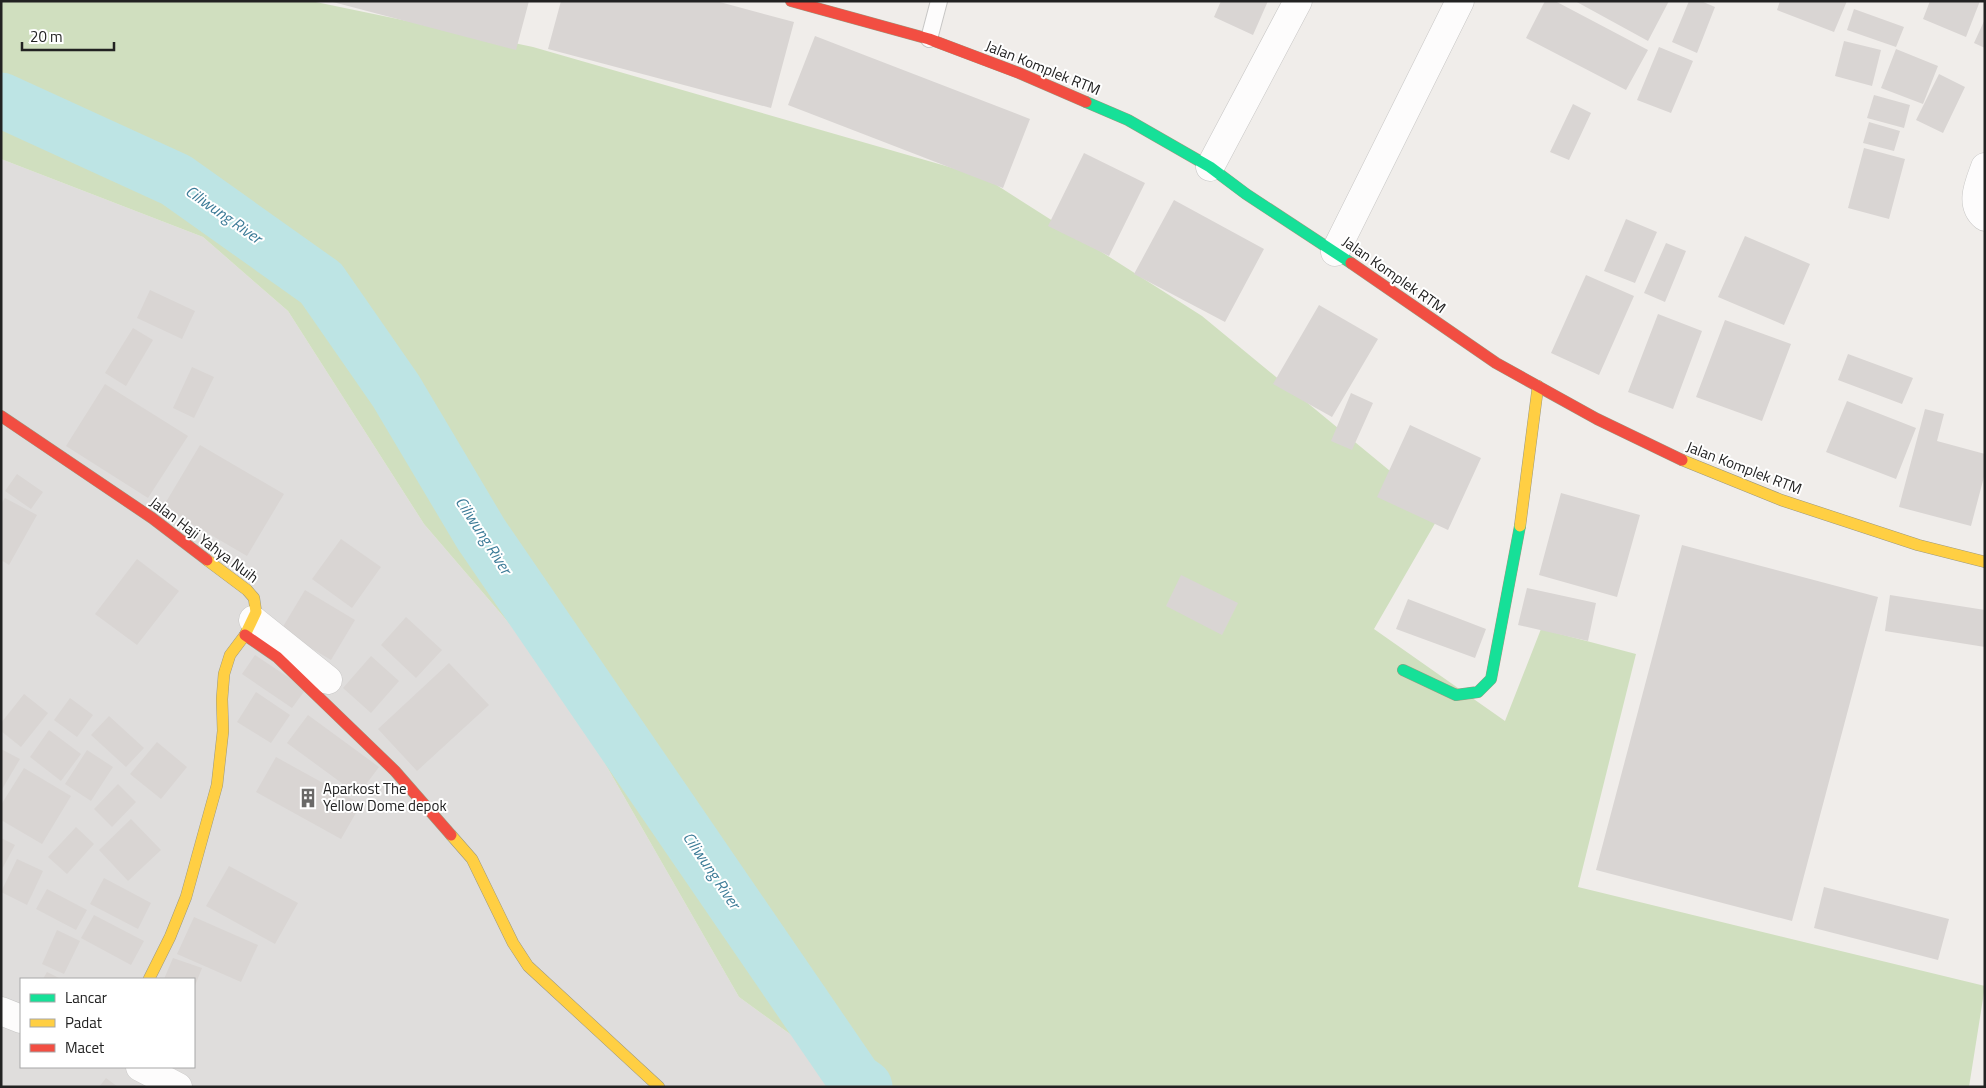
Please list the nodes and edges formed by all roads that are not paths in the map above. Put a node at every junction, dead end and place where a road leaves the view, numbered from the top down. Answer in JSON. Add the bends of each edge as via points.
{"nodes":[{"id":1,"x":791,"y":1,"type":"edge"},
{"id":2,"x":939,"y":1,"type":"edge"},
{"id":3,"x":1298,"y":1,"type":"edge"},
{"id":4,"x":1460,"y":1,"type":"edge"},
{"id":5,"x":929,"y":39,"type":"junction"},
{"id":6,"x":1210,"y":167,"type":"junction"},
{"id":7,"x":1985,"y":168,"type":"edge"},
{"id":8,"x":1985,"y":217,"type":"edge"},
{"id":9,"x":1335,"y":252,"type":"junction"},
{"id":10,"x":1538,"y":386,"type":"junction"},
{"id":11,"x":1,"y":416,"type":"edge"},
{"id":12,"x":1985,"y":562,"type":"edge"},
{"id":13,"x":248,"y":627,"type":"junction"},
{"id":14,"x":1403,"y":670,"type":"dead end"},
{"id":15,"x":328,"y":680,"type":"dead end"},
{"id":16,"x":150,"y":978,"type":"edge"},
{"id":17,"x":1,"y":1011,"type":"edge"},
{"id":18,"x":20,"y":1019,"type":"edge"},
{"id":19,"x":142,"y":1068,"type":"edge"},
{"id":20,"x":178,"y":1087,"type":"edge"},
{"id":21,"x":659,"y":1087,"type":"edge"}],
"edges":[{"from":1,"to":5,"type":"street","name":"Jalan Komplek RTM"},
{"from":2,"to":5,"type":"lane"},
{"from":3,"to":6,"type":"street"},
{"from":4,"to":9,"type":"street"},
{"from":5,"to":6,"type":"street","name":"Jalan Komplek RTM","via":[[1128,120]]},
{"from":6,"to":9,"type":"street","name":"Jalan Komplek RTM"},
{"from":7,"to":8,"type":"street","via":[[1976,203],[1978,212]]},
{"from":9,"to":10,"type":"street","name":"Jalan Komplek RTM","via":[[1496,363]]},
{"from":10,"to":12,"type":"street","name":"Jalan Komplek RTM","via":[[1622,432],[1729,480],[1918,545]]},
{"from":10,"to":14,"type":"street","via":[[1523,509],[1491,679],[1478,692],[1456,695]]},
{"from":11,"to":13,"type":"street","name":"Jalan Haji Yahya Nuih","via":[[152,518],[248,590],[256,605]]},
{"from":13,"to":15,"type":"street"},
{"from":13,"to":16,"type":"street","via":[[230,655],[224,674],[223,731],[215,794],[186,897]]},
{"from":13,"to":21,"type":"street","via":[[395,771],[472,858],[513,943],[528,966]]},
{"from":17,"to":18,"type":"street"},
{"from":19,"to":20,"type":"street"}]}
